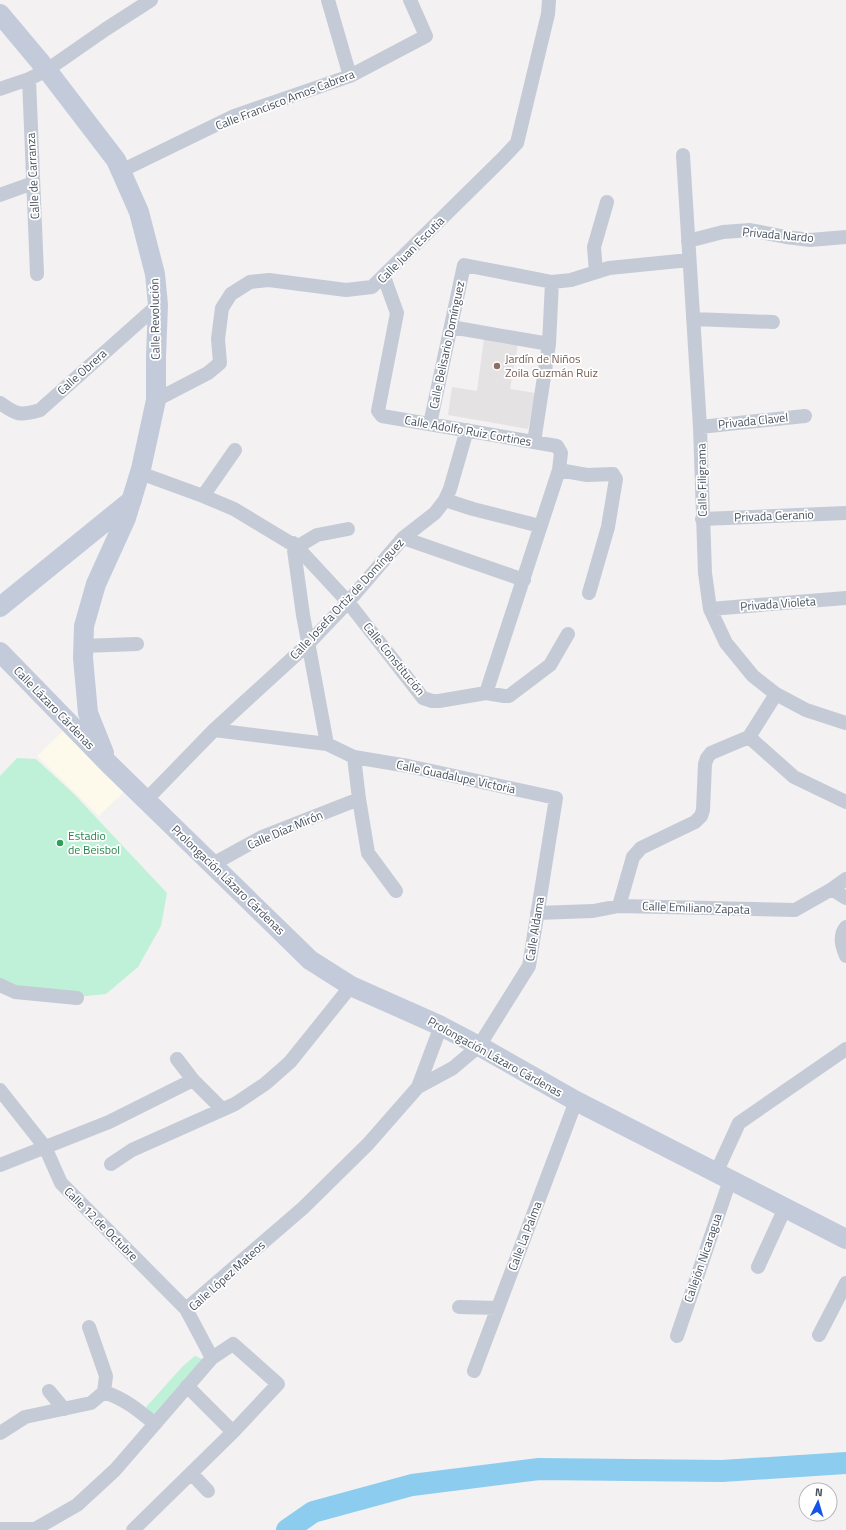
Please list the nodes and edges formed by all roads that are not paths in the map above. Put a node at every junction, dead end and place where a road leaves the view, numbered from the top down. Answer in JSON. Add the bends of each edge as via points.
{"nodes":[{"id":1,"x":151,"y":0,"type":"edge"},
{"id":2,"x":328,"y":0,"type":"edge"},
{"id":3,"x":410,"y":0,"type":"edge"},
{"id":4,"x":549,"y":0,"type":"edge"},
{"id":5,"x":0,"y":14,"type":"edge"},
{"id":6,"x":47,"y":70,"type":"junction"},
{"id":7,"x":350,"y":76,"type":"junction"},
{"id":8,"x":29,"y":79,"type":"junction"},
{"id":9,"x":0,"y":89,"type":"edge"},
{"id":10,"x":683,"y":155,"type":"dead end"},
{"id":11,"x":120,"y":171,"type":"junction"},
{"id":12,"x":33,"y":183,"type":"junction"},
{"id":13,"x":0,"y":195,"type":"edge"},
{"id":14,"x":606,"y":202,"type":"dead end"},
{"id":15,"x":846,"y":237,"type":"edge"},
{"id":16,"x":688,"y":241,"type":"junction"},
{"id":17,"x":689,"y":260,"type":"junction"},
{"id":18,"x":596,"y":272,"type":"junction"},
{"id":19,"x":38,"y":274,"type":"dead end"},
{"id":20,"x":384,"y":277,"type":"junction"},
{"id":21,"x":552,"y":282,"type":"junction"},
{"id":22,"x":158,"y":305,"type":"junction"},
{"id":23,"x":692,"y":319,"type":"junction"},
{"id":24,"x":772,"y":322,"type":"dead end"},
{"id":25,"x":451,"y":327,"type":"junction"},
{"id":26,"x":549,"y":344,"type":"junction"},
{"id":27,"x":156,"y":400,"type":"junction"},
{"id":28,"x":0,"y":403,"type":"edge"},
{"id":29,"x":805,"y":416,"type":"dead end"},
{"id":30,"x":430,"y":424,"type":"junction"},
{"id":31,"x":700,"y":427,"type":"junction"},
{"id":32,"x":467,"y":430,"type":"junction"},
{"id":33,"x":534,"y":442,"type":"junction"},
{"id":34,"x":235,"y":450,"type":"dead end"},
{"id":35,"x":559,"y":470,"type":"junction"},
{"id":36,"x":140,"y":473,"type":"junction"},
{"id":37,"x":203,"y":496,"type":"junction"},
{"id":38,"x":132,"y":500,"type":"junction"},
{"id":39,"x":445,"y":500,"type":"junction"},
{"id":40,"x":846,"y":513,"type":"edge"},
{"id":41,"x":702,"y":519,"type":"junction"},
{"id":42,"x":540,"y":526,"type":"junction"},
{"id":43,"x":348,"y":529,"type":"dead end"},
{"id":44,"x":403,"y":538,"type":"junction"},
{"id":45,"x":295,"y":545,"type":"junction"},
{"id":46,"x":524,"y":580,"type":"junction"},
{"id":47,"x":589,"y":593,"type":"dead end"},
{"id":48,"x":846,"y":598,"type":"edge"},
{"id":49,"x":348,"y":602,"type":"junction"},
{"id":50,"x":0,"y":607,"type":"edge"},
{"id":51,"x":710,"y":609,"type":"junction"},
{"id":52,"x":568,"y":634,"type":"dead end"},
{"id":53,"x":309,"y":643,"type":"junction"},
{"id":54,"x":138,"y":644,"type":"dead end"},
{"id":55,"x":83,"y":646,"type":"junction"},
{"id":56,"x":0,"y":652,"type":"edge"},
{"id":57,"x":486,"y":693,"type":"junction"},
{"id":58,"x":776,"y":694,"type":"junction"},
{"id":59,"x":846,"y":723,"type":"edge"},
{"id":60,"x":214,"y":730,"type":"junction"},
{"id":61,"x":749,"y":737,"type":"junction"},
{"id":62,"x":327,"y":744,"type":"junction"},
{"id":63,"x":354,"y":757,"type":"junction"},
{"id":64,"x":108,"y":763,"type":"junction"},
{"id":65,"x":556,"y":798,"type":"joint"},
{"id":66,"x":359,"y":799,"type":"junction"},
{"id":67,"x":146,"y":800,"type":"junction"},
{"id":68,"x":846,"y":802,"type":"edge"},
{"id":69,"x":213,"y":864,"type":"junction"},
{"id":70,"x":846,"y":879,"type":"edge"},
{"id":71,"x":832,"y":889,"type":"junction"},
{"id":72,"x":396,"y":891,"type":"dead end"},
{"id":73,"x":846,"y":898,"type":"edge"},
{"id":74,"x":619,"y":906,"type":"junction"},
{"id":75,"x":537,"y":913,"type":"junction"},
{"id":76,"x":846,"y":928,"type":"edge"},
{"id":77,"x":846,"y":956,"type":"edge"},
{"id":78,"x":0,"y":985,"type":"edge"},
{"id":79,"x":351,"y":986,"type":"junction"},
{"id":80,"x":77,"y":998,"type":"dead end"},
{"id":81,"x":441,"y":1026,"type":"junction"},
{"id":82,"x":479,"y":1046,"type":"junction"},
{"id":83,"x":846,"y":1049,"type":"edge"},
{"id":84,"x":177,"y":1059,"type":"dead end"},
{"id":85,"x":193,"y":1080,"type":"junction"},
{"id":86,"x":418,"y":1086,"type":"junction"},
{"id":87,"x":0,"y":1090,"type":"edge"},
{"id":88,"x":576,"y":1101,"type":"junction"},
{"id":89,"x":222,"y":1109,"type":"junction"},
{"id":90,"x":45,"y":1147,"type":"junction"},
{"id":91,"x":111,"y":1164,"type":"dead end"},
{"id":92,"x":0,"y":1165,"type":"edge"},
{"id":93,"x":723,"y":1177,"type":"junction"},
{"id":94,"x":785,"y":1208,"type":"junction"},
{"id":95,"x":846,"y":1239,"type":"edge"},
{"id":96,"x":758,"y":1267,"type":"dead end"},
{"id":97,"x":846,"y":1283,"type":"edge"},
{"id":98,"x":459,"y":1307,"type":"dead end"},
{"id":99,"x":498,"y":1308,"type":"junction"},
{"id":100,"x":186,"y":1309,"type":"junction"},
{"id":101,"x":89,"y":1327,"type":"dead end"},
{"id":102,"x":819,"y":1335,"type":"dead end"},
{"id":103,"x":677,"y":1336,"type":"dead end"},
{"id":104,"x":212,"y":1358,"type":"junction"},
{"id":105,"x":474,"y":1371,"type":"dead end"},
{"id":106,"x":187,"y":1386,"type":"junction"},
{"id":107,"x":50,"y":1391,"type":"dead end"},
{"id":108,"x":104,"y":1392,"type":"junction"},
{"id":109,"x":64,"y":1409,"type":"junction"},
{"id":110,"x":155,"y":1424,"type":"junction"},
{"id":111,"x":233,"y":1432,"type":"junction"},
{"id":112,"x":0,"y":1433,"type":"edge"},
{"id":113,"x":192,"y":1473,"type":"junction"},
{"id":114,"x":208,"y":1491,"type":"dead end"},
{"id":115,"x":0,"y":1529,"type":"edge"},
{"id":116,"x":36,"y":1530,"type":"edge"},
{"id":117,"x":133,"y":1530,"type":"edge"}],
"edges":[{"from":1,"to":6,"type":"street"},
{"from":2,"to":7,"type":"street"},
{"from":3,"to":7,"type":"street","name":"Calle Francisco Amos Cabrera","via":[[426,36]]},
{"from":4,"to":20,"type":"street","name":"Calle Juan Escutia","via":[[548,14],[517,143]]},
{"from":5,"to":6,"type":"main road","name":"Calle Revolución"},
{"from":6,"to":8,"type":"street"},
{"from":6,"to":11,"type":"main road","name":"Calle Revolución","via":[[116,160]]},
{"from":7,"to":11,"type":"street","name":"Calle Francisco Amos Cabrera","via":[[234,116]]},
{"from":8,"to":9,"type":"street"},
{"from":8,"to":12,"type":"street","name":"Calle de Carranza"},
{"from":10,"to":16,"type":"street","name":"Calle Filigrama"},
{"from":11,"to":22,"type":"main road","name":"Calle Revolución","via":[[139,212],[155,274]]},
{"from":12,"to":13,"type":"street"},
{"from":12,"to":19,"type":"street","name":"Calle de Carranza"},
{"from":14,"to":18,"type":"street","via":[[594,247]]},
{"from":15,"to":16,"type":"street","name":"Privada Nardo","via":[[810,240],[750,230],[723,232]]},
{"from":16,"to":17,"type":"street","name":"Calle Filigrama"},
{"from":17,"to":18,"type":"street","via":[[609,268]]},
{"from":17,"to":23,"type":"street","name":"Calle Filigrama"},
{"from":18,"to":21,"type":"street","via":[[571,280]]},
{"from":20,"to":27,"type":"street","name":"Calle Juan Escutia","via":[[372,287],[346,290],[269,280],[250,282],[231,294],[222,308],[218,339],[220,363],[208,373]]},
{"from":20,"to":30,"type":"street","name":"Calle Adolfo Ruiz Cortines","via":[[397,313],[378,411],[382,416]]},
{"from":21,"to":25,"type":"street","name":"Calle Belisario Domínguez","via":[[464,265]]},
{"from":21,"to":26,"type":"street"},
{"from":22,"to":27,"type":"main road","name":"Calle Revolución"},
{"from":22,"to":28,"type":"street","name":"Calle Obrera","via":[[40,410],[24,415],[11,411]]},
{"from":23,"to":24,"type":"street"},
{"from":23,"to":31,"type":"street","name":"Calle Filigrama"},
{"from":25,"to":26,"type":"street"},
{"from":25,"to":30,"type":"street","name":"Calle Belisario Domínguez"},
{"from":26,"to":33,"type":"street"},
{"from":27,"to":36,"type":"main road","name":"Calle Revolución"},
{"from":29,"to":31,"type":"street","name":"Privada Clavel"},
{"from":30,"to":32,"type":"street","name":"Calle Adolfo Ruiz Cortines"},
{"from":31,"to":41,"type":"street","name":"Calle Filigrama"},
{"from":32,"to":33,"type":"street","name":"Calle Adolfo Ruiz Cortines"},
{"from":32,"to":39,"type":"street","name":"Calle Josefa Ortiz de Domínguez"},
{"from":33,"to":35,"type":"street","name":"Calle Adolfo Ruiz Cortines","via":[[557,446],[561,453]]},
{"from":34,"to":37,"type":"street"},
{"from":35,"to":42,"type":"street"},
{"from":35,"to":47,"type":"street","via":[[588,476],[613,474],[616,479],[608,526]]},
{"from":36,"to":37,"type":"street","name":"Calle Constitución"},
{"from":36,"to":38,"type":"main road","name":"Calle Revolución"},
{"from":37,"to":45,"type":"street","name":"Calle Constitución","via":[[234,509]]},
{"from":38,"to":50,"type":"main road"},
{"from":38,"to":55,"type":"main road","name":"Calle Revolución","via":[[96,584],[84,626]]},
{"from":39,"to":42,"type":"street"},
{"from":39,"to":44,"type":"street","name":"Calle Josefa Ortiz de Domínguez","via":[[435,513]]},
{"from":40,"to":41,"type":"street","name":"Privada Geranio"},
{"from":41,"to":51,"type":"street","name":"Calle Filigrama"},
{"from":42,"to":46,"type":"street"},
{"from":43,"to":45,"type":"street","via":[[317,535]]},
{"from":44,"to":46,"type":"street"},
{"from":44,"to":49,"type":"street","name":"Calle Josefa Ortiz de Domínguez"},
{"from":45,"to":49,"type":"street","name":"Calle Constitución"},
{"from":45,"to":53,"type":"street"},
{"from":46,"to":57,"type":"street"},
{"from":48,"to":51,"type":"street","name":"Privada Violeta"},
{"from":49,"to":53,"type":"street","name":"Calle Josefa Ortiz de Domínguez"},
{"from":49,"to":57,"type":"street","name":"Calle Constitución","via":[[423,698],[439,701]]},
{"from":51,"to":58,"type":"street","name":"Calle Filigrama","via":[[726,643],[753,676]]},
{"from":52,"to":57,"type":"street","name":"Calle Constitución","via":[[550,665],[512,694],[504,696]]},
{"from":53,"to":60,"type":"street","name":"Calle Josefa Ortiz de Domínguez"},
{"from":53,"to":62,"type":"street"},
{"from":54,"to":55,"type":"street"},
{"from":55,"to":64,"type":"main road","name":"Calle Revolución","via":[[88,713]]},
{"from":56,"to":64,"type":"main road","name":"Calle Lázaro Cárdenas"},
{"from":58,"to":59,"type":"street","name":"Calle Filigrama","via":[[806,710]]},
{"from":58,"to":61,"type":"street"},
{"from":60,"to":62,"type":"street"},
{"from":60,"to":67,"type":"street","name":"Calle Josefa Ortiz de Domínguez"},
{"from":61,"to":68,"type":"street","via":[[794,777]]},
{"from":61,"to":74,"type":"street","via":[[711,753],[707,758],[701,816],[695,822],[641,848],[636,853]]},
{"from":62,"to":63,"type":"street","name":"Calle Guadalupe Victoria"},
{"from":63,"to":65,"type":"street","name":"Calle Guadalupe Victoria"},
{"from":63,"to":66,"type":"street"},
{"from":64,"to":67,"type":"main road","name":"Prolongación Lázaro Cárdenas"},
{"from":65,"to":75,"type":"street","name":"Calle Aldama"},
{"from":66,"to":69,"type":"street","name":"Calle Díaz Mirón","via":[[262,837]]},
{"from":66,"to":72,"type":"street","via":[[368,853]]},
{"from":67,"to":69,"type":"main road","name":"Prolongación Lázaro Cárdenas"},
{"from":69,"to":79,"type":"main road","name":"Prolongación Lázaro Cárdenas","via":[[310,960]]},
{"from":70,"to":71,"type":"street","name":"Calle Emiliano Zapata"},
{"from":71,"to":73,"type":"street"},
{"from":71,"to":74,"type":"street","name":"Calle Emiliano Zapata","via":[[795,910]]},
{"from":74,"to":75,"type":"street","name":"Calle Emiliano Zapata","via":[[592,911]]},
{"from":75,"to":82,"type":"street","name":"Calle Aldama","via":[[529,966]]},
{"from":76,"to":77,"type":"street","via":[[843,931],[842,946]]},
{"from":78,"to":80,"type":"street","via":[[14,992]]},
{"from":79,"to":81,"type":"main road","name":"Prolongación Lázaro Cárdenas"},
{"from":79,"to":89,"type":"street","via":[[290,1062],[265,1084],[235,1104]]},
{"from":81,"to":82,"type":"main road","name":"Prolongación Lázaro Cárdenas"},
{"from":81,"to":86,"type":"street","name":"Calle López Mateos"},
{"from":82,"to":86,"type":"street","name":"Calle López Mateos","via":[[453,1068]]},
{"from":82,"to":88,"type":"main road","name":"Prolongación Lázaro Cárdenas"},
{"from":83,"to":93,"type":"street","name":"Callejón Nicaragua","via":[[738,1123]]},
{"from":84,"to":85,"type":"street"},
{"from":85,"to":89,"type":"street"},
{"from":85,"to":90,"type":"street","via":[[108,1122]]},
{"from":86,"to":100,"type":"street","name":"Calle López Mateos","via":[[368,1144],[303,1208]]},
{"from":87,"to":90,"type":"street","name":"Calle 12 de Octubre"},
{"from":88,"to":93,"type":"main road","name":"Prolongación Lázaro Cárdenas"},
{"from":88,"to":99,"type":"street","name":"Calle La Palma"},
{"from":89,"to":91,"type":"street","via":[[132,1150]]},
{"from":90,"to":92,"type":"street"},
{"from":90,"to":100,"type":"street","name":"Calle 12 de Octubre","via":[[61,1183]]},
{"from":93,"to":94,"type":"main road","name":"Prolongación Lázaro Cárdenas"},
{"from":93,"to":103,"type":"street","name":"Callejón Nicaragua"},
{"from":94,"to":95,"type":"main road","name":"Prolongación Lázaro Cárdenas"},
{"from":94,"to":96,"type":"street"},
{"from":97,"to":102,"type":"street"},
{"from":98,"to":99,"type":"street"},
{"from":99,"to":105,"type":"street","name":"Calle La Palma"},
{"from":100,"to":104,"type":"street","name":"Calle López Mateos"},
{"from":101,"to":108,"type":"street","via":[[106,1376]]},
{"from":104,"to":106,"type":"street"},
{"from":104,"to":111,"type":"street","via":[[233,1344],[278,1384]]},
{"from":106,"to":110,"type":"street"},
{"from":106,"to":111,"type":"street"},
{"from":107,"to":109,"type":"street"},
{"from":108,"to":109,"type":"street","via":[[91,1403]]},
{"from":108,"to":110,"type":"street","via":[[133,1406]]},
{"from":109,"to":112,"type":"street","via":[[25,1417]]},
{"from":110,"to":116,"type":"street","via":[[115,1470],[77,1505]]},
{"from":111,"to":113,"type":"street"},
{"from":113,"to":114,"type":"street"},
{"from":113,"to":117,"type":"street"},
{"from":115,"to":116,"type":"street"}]}
